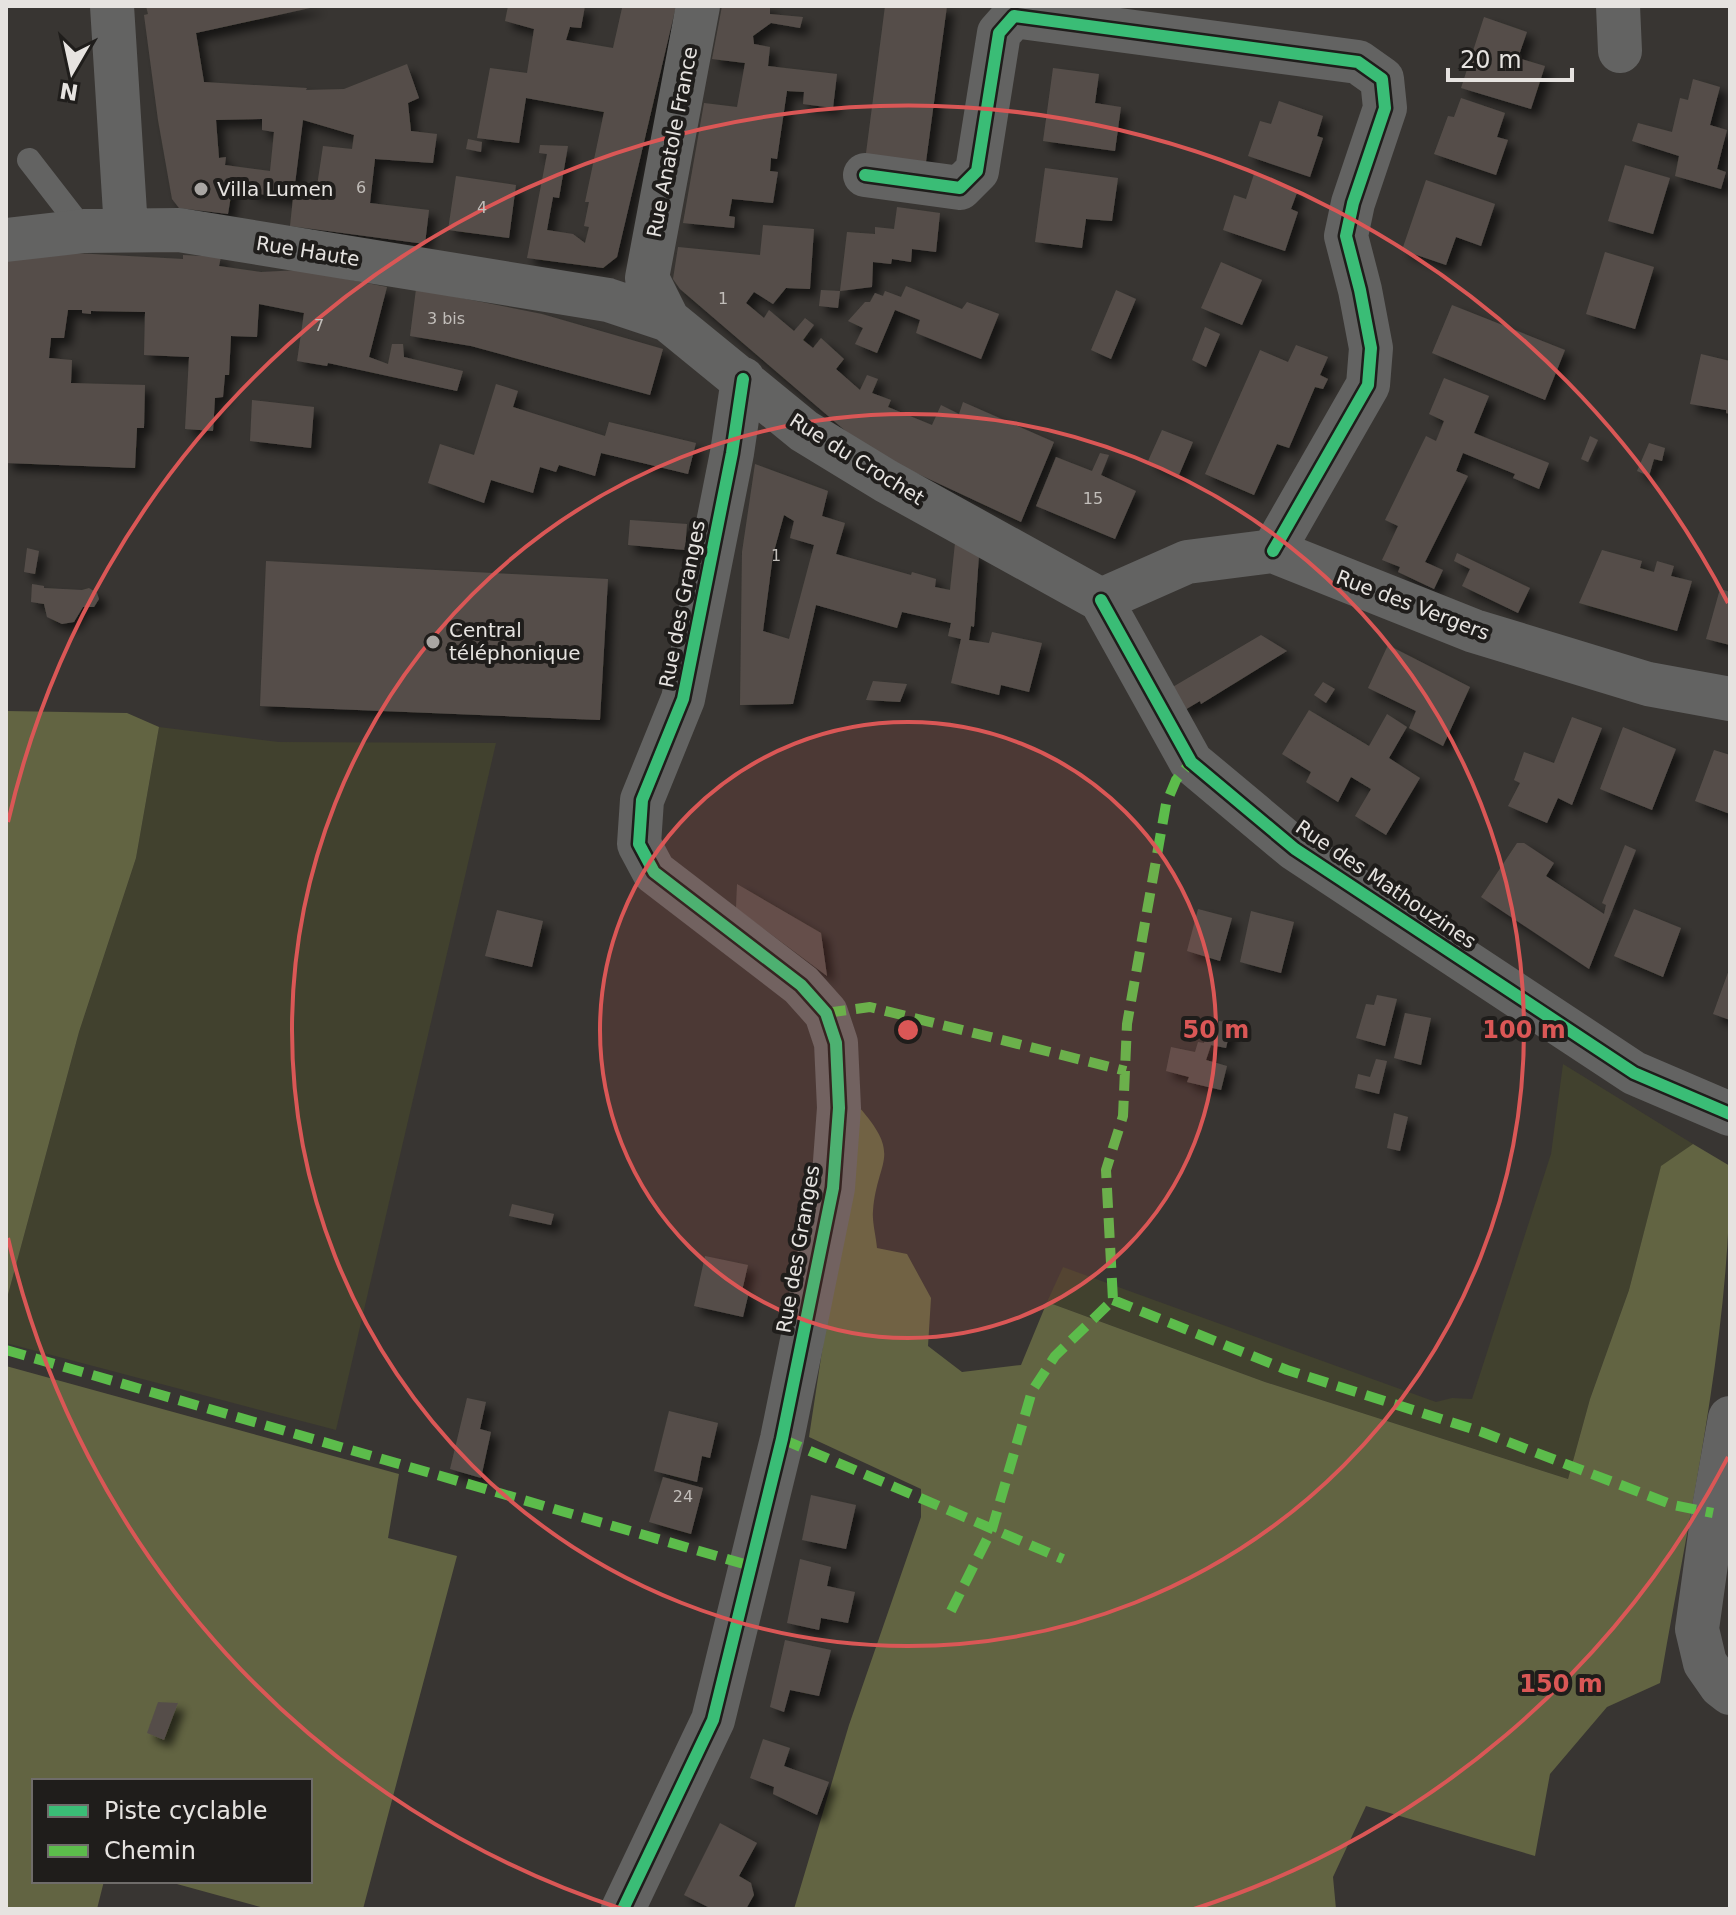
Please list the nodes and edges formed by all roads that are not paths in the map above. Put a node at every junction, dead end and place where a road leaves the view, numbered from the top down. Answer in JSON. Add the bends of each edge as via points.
{"nodes":[{"id":1,"x":112,"y":6,"type":"edge"},
{"id":2,"x":698,"y":6,"type":"edge"},
{"id":3,"x":1618,"y":6,"type":"edge"},
{"id":4,"x":1620,"y":51,"type":"dead end"},
{"id":5,"x":29,"y":160,"type":"dead end"},
{"id":6,"x":865,"y":175,"type":"dead end"},
{"id":7,"x":105,"y":230,"type":"junction"},
{"id":8,"x":6,"y":240,"type":"edge"},
{"id":9,"x":647,"y":278,"type":"junction"},
{"id":10,"x":608,"y":300,"type":"junction"},
{"id":11,"x":668,"y":320,"type":"junction"},
{"id":12,"x":743,"y":379,"type":"junction"},
{"id":13,"x":1273,"y":551,"type":"junction"},
{"id":14,"x":1101,"y":600,"type":"junction"},
{"id":15,"x":1730,"y":699,"type":"edge"},
{"id":16,"x":1730,"y":1114,"type":"edge"},
{"id":17,"x":1730,"y":1418,"type":"edge"},
{"id":18,"x":1730,"y":1693,"type":"edge"},
{"id":19,"x":623,"y":1909,"type":"edge"}],
"edges":[{"from":1,"to":7,"type":"street"},
{"from":2,"to":9,"type":"street","name":"Rue Anatole France"},
{"from":3,"to":4,"type":"street"},
{"from":5,"to":7,"type":"lane"},
{"from":6,"to":13,"type":"street","via":[[960,188],[977,171],[999,33],[1014,16],[1358,62],[1382,79],[1385,108],[1346,236],[1371,348],[1368,385]]},
{"from":7,"to":8,"type":"street","name":"Rue Haute"},
{"from":7,"to":10,"type":"street","name":"Rue Haute","via":[[179,230]]},
{"from":9,"to":10,"type":"street"},
{"from":9,"to":11,"type":"street","name":"Rue du Crochet"},
{"from":10,"to":11,"type":"street","name":"Rue Haute"},
{"from":11,"to":12,"type":"street","name":"Rue du Crochet"},
{"from":12,"to":14,"type":"street","name":"Rue du Crochet","via":[[804,431]]},
{"from":12,"to":19,"type":"street","name":"Rue des Granges","via":[[683,699],[642,800],[639,844],[654,872],[801,985],[826,1013],[836,1043],[839,1108],[833,1188],[782,1439],[713,1720]]},
{"from":13,"to":14,"type":"street","name":"Rue des Vergers","via":[[1187,562]]},
{"from":13,"to":15,"type":"street","name":"Rue des Vergers","via":[[1474,631],[1648,684]]},
{"from":14,"to":16,"type":"street","name":"Rue des Mathouzines","via":[[1191,762],[1295,849],[1634,1073]]},
{"from":17,"to":18,"type":"street","via":[[1697,1629],[1705,1663]]}]}
